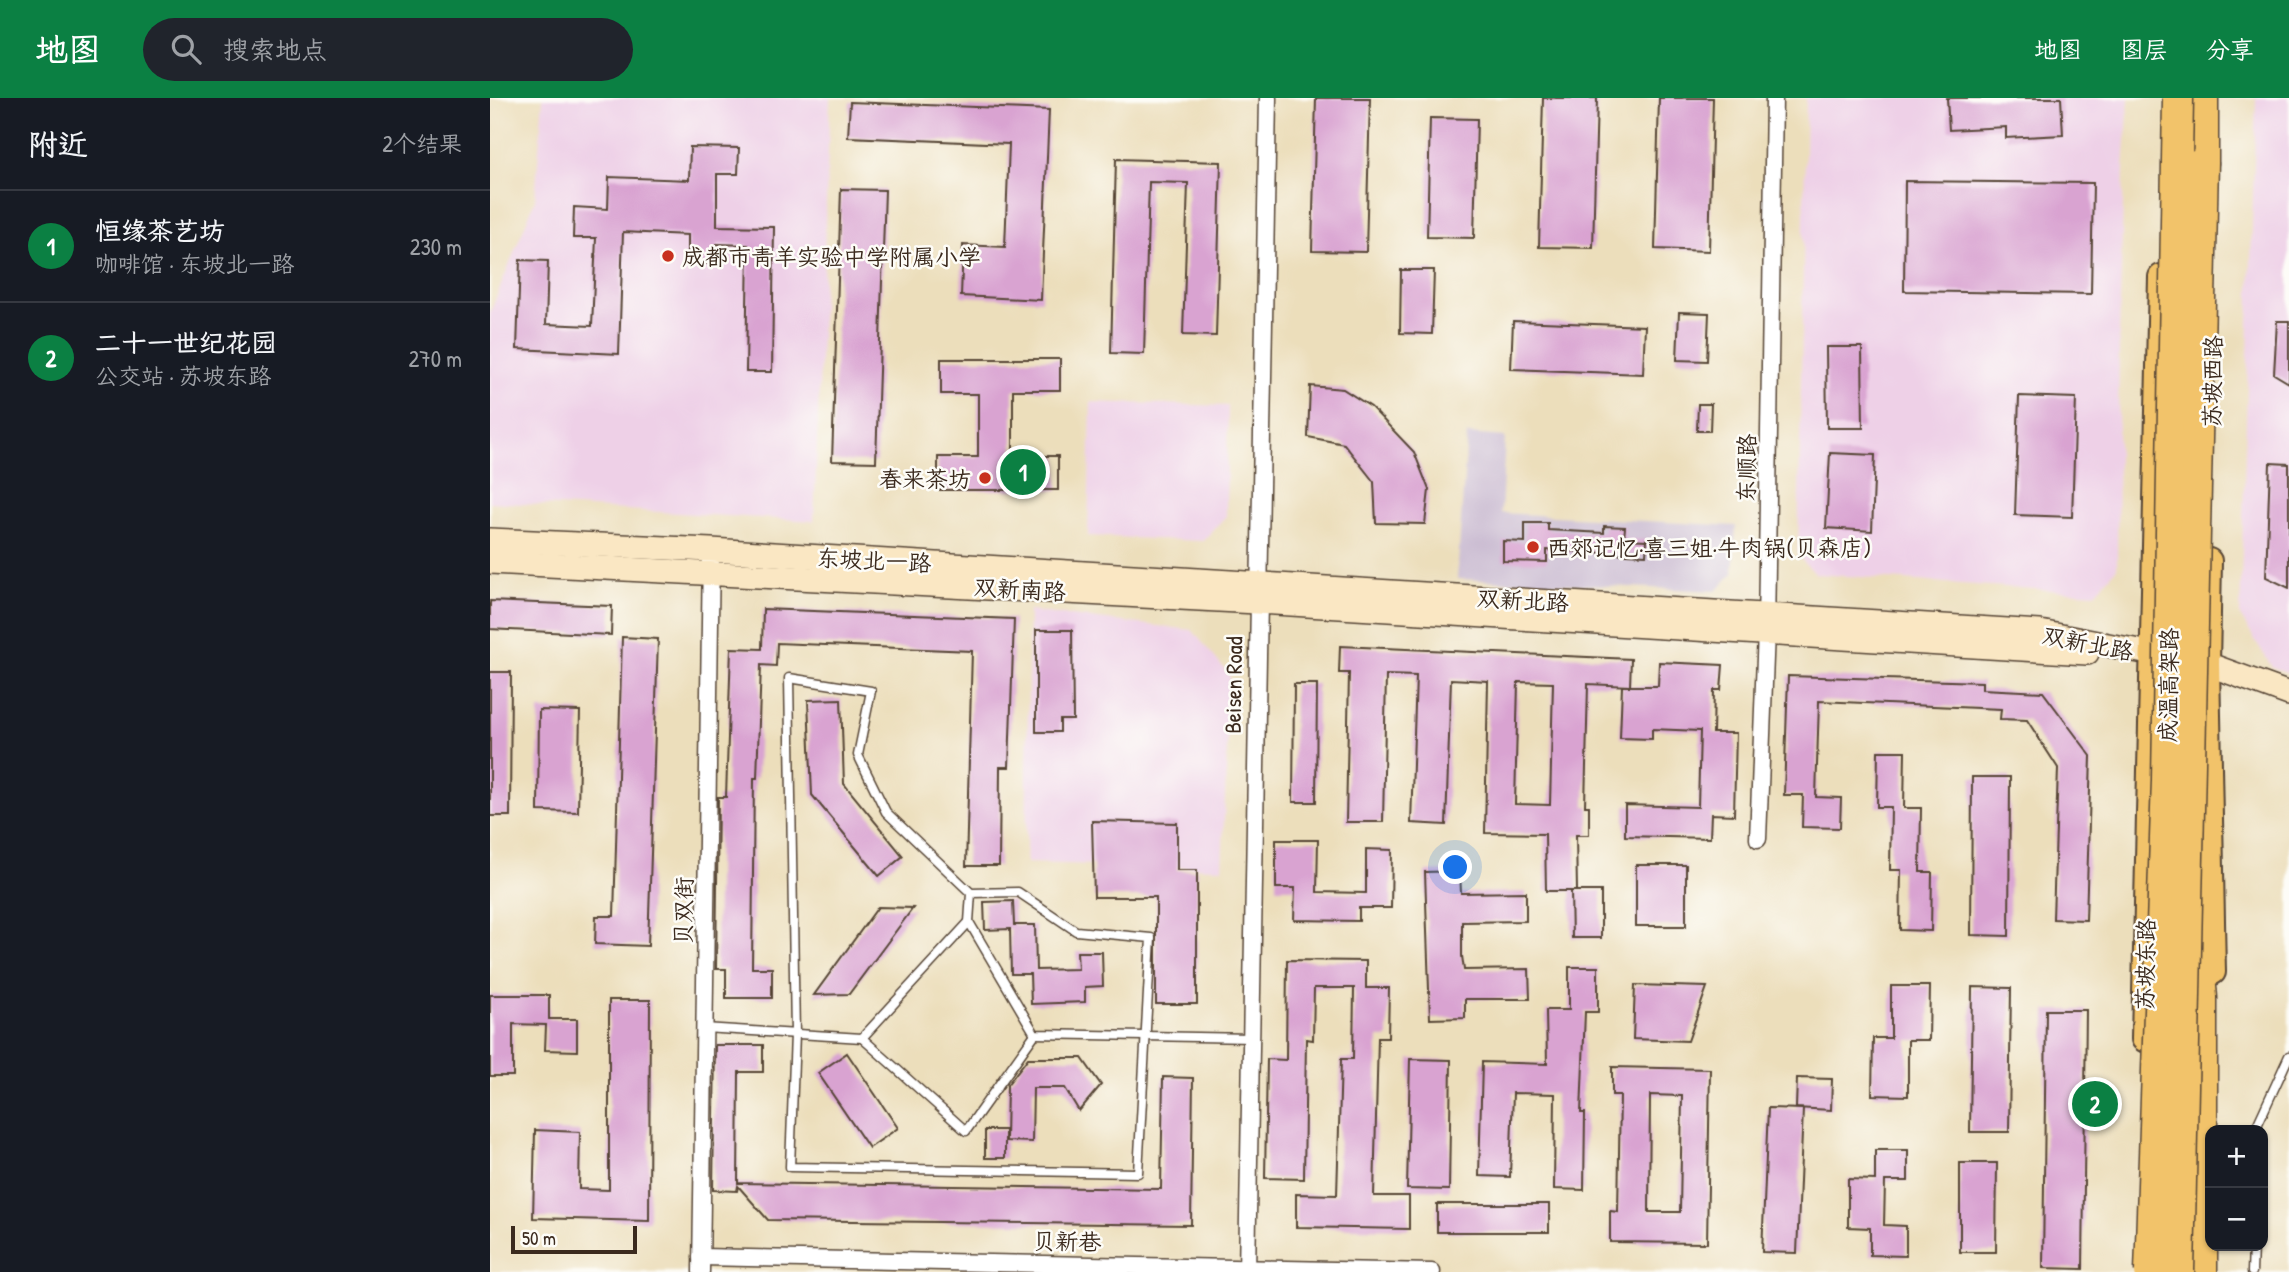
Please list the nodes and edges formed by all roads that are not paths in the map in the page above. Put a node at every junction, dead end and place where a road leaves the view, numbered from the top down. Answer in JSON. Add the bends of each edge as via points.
{"nodes":[{"id":1,"x":1268,"y":98,"type":"edge"},
{"id":2,"x":1774,"y":98,"type":"edge"},
{"id":3,"x":2164,"y":98,"type":"edge"},
{"id":4,"x":2178,"y":98,"type":"edge"},
{"id":5,"x":2203,"y":98,"type":"edge"},
{"id":6,"x":2217,"y":98,"type":"edge"},
{"id":7,"x":490,"y":540,"type":"edge"},
{"id":8,"x":490,"y":562,"type":"edge"},
{"id":9,"x":710,"y":562,"type":"junction"},
{"id":10,"x":1258,"y":593,"type":"junction"},
{"id":11,"x":1766,"y":623,"type":"junction"},
{"id":12,"x":2150,"y":655,"type":"junction"},
{"id":13,"x":2207,"y":664,"type":"junction"},
{"id":14,"x":2289,"y":694,"type":"edge"},
{"id":15,"x":2167,"y":780,"type":"junction"},
{"id":16,"x":1758,"y":839,"type":"dead end"},
{"id":17,"x":2188,"y":842,"type":"junction"},
{"id":18,"x":971,"y":894,"type":"junction"},
{"id":19,"x":969,"y":922,"type":"junction"},
{"id":20,"x":704,"y":1028,"type":"junction"},
{"id":21,"x":795,"y":1034,"type":"junction"},
{"id":22,"x":1035,"y":1034,"type":"junction"},
{"id":23,"x":1145,"y":1036,"type":"junction"},
{"id":24,"x":862,"y":1038,"type":"junction"},
{"id":25,"x":1252,"y":1038,"type":"junction"},
{"id":26,"x":2289,"y":1056,"type":"edge"},
{"id":27,"x":2215,"y":1125,"type":"edge"},
{"id":28,"x":2257,"y":1125,"type":"edge"},
{"id":29,"x":2216,"y":1251,"type":"edge"},
{"id":30,"x":2253,"y":1251,"type":"edge"},
{"id":31,"x":701,"y":1265,"type":"edge"},
{"id":32,"x":1247,"y":1269,"type":"edge"},
{"id":33,"x":1432,"y":1272,"type":"edge"},
{"id":34,"x":2131,"y":1272,"type":"edge"},
{"id":35,"x":2140,"y":1272,"type":"edge"},
{"id":36,"x":2150,"y":1272,"type":"edge"},
{"id":37,"x":2179,"y":1272,"type":"edge"},
{"id":38,"x":2202,"y":1272,"type":"edge"},
{"id":39,"x":2215,"y":1272,"type":"edge"},
{"id":40,"x":2252,"y":1272,"type":"edge"}],
"edges":[{"from":1,"to":10,"type":"street","name":"Beisen Road"},
{"from":2,"to":11,"type":"street","name":"东顺路"},
{"from":3,"to":12,"type":"main road"},
{"from":4,"to":15,"type":"highway","name":"成温高架路","bridge":true},
{"from":5,"to":17,"type":"highway","name":"成温高架路","bridge":true},
{"from":6,"to":13,"type":"main road","name":"苏坡西路"},
{"from":7,"to":9,"type":"street"},
{"from":8,"to":9,"type":"street","name":"双新南路"},
{"from":9,"to":10,"type":"street","name":"双新南路"},
{"from":9,"to":20,"type":"street","name":"贝双街"},
{"from":10,"to":11,"type":"street","name":"双新北路"},
{"from":10,"to":25,"type":"street","name":"Beisen Road"},
{"from":11,"to":12,"type":"street","name":"双新北路","via":[[2042,652]]},
{"from":11,"to":16,"type":"street","name":"东顺路"},
{"from":12,"to":13,"type":"street","name":"双新北路"},
{"from":12,"to":35,"type":"main road","name":"苏坡东路"},
{"from":13,"to":14,"type":"street","name":"双新北路"},
{"from":13,"to":27,"type":"main road"},
{"from":15,"to":34,"type":"highway","bridge":true,"via":[[2141,922]]},
{"from":15,"to":36,"type":"highway","name":"成温高架路","bridge":true},
{"from":17,"to":37,"type":"highway","name":"成温高架路","bridge":true},
{"from":17,"to":38,"type":"highway","bridge":true,"via":[[2202,998]]},
{"from":18,"to":19,"type":"lane"},
{"from":18,"to":21,"type":"lane","via":[[886,812],[858,755],[871,691],[789,678]]},
{"from":18,"to":23,"type":"lane","via":[[1018,892],[1076,931],[1151,938]]},
{"from":19,"to":22,"type":"lane"},
{"from":19,"to":24,"type":"lane"},
{"from":20,"to":21,"type":"lane"},
{"from":20,"to":31,"type":"street","name":"贝双街"},
{"from":21,"to":23,"type":"lane","via":[[790,1167],[1138,1173]]},
{"from":21,"to":24,"type":"lane"},
{"from":22,"to":23,"type":"lane"},
{"from":22,"to":24,"type":"lane","via":[[966,1131]]},
{"from":23,"to":25,"type":"lane"},
{"from":25,"to":32,"type":"street","name":"Beisen Road"},
{"from":26,"to":28,"type":"lane"},
{"from":29,"to":39,"type":"main road"},
{"from":30,"to":40,"type":"lane"},
{"from":31,"to":32,"type":"street","name":"贝新巷"},
{"from":32,"to":33,"type":"street","name":"贝新巷"}]}
